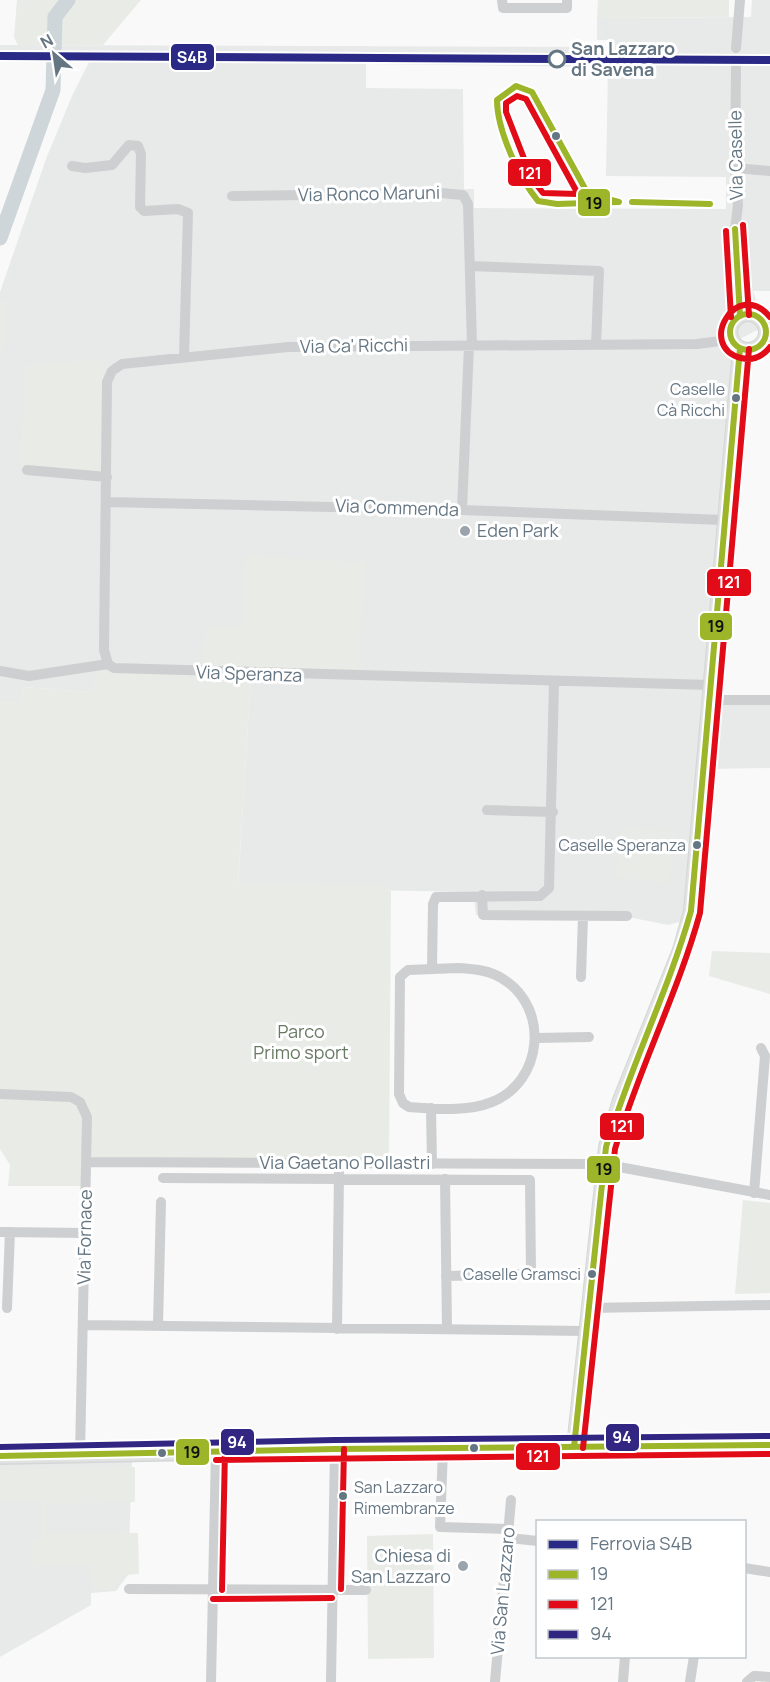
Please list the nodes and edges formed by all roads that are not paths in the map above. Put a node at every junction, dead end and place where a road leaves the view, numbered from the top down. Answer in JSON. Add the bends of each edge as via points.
{"nodes":[{"id":1,"x":502,"y":0,"type":"edge"},
{"id":2,"x":567,"y":0,"type":"edge"},
{"id":3,"x":740,"y":0,"type":"edge"},
{"id":4,"x":736,"y":48,"type":"dead end"},
{"id":5,"x":736,"y":67,"type":"dead end"},
{"id":6,"x":72,"y":165,"type":"dead end"},
{"id":7,"x":735,"y":168,"type":"junction"},
{"id":8,"x":770,"y":171,"type":"edge"},
{"id":9,"x":232,"y":196,"type":"dead end"},
{"id":10,"x":470,"y":266,"type":"junction"},
{"id":11,"x":740,"y":316,"type":"junction"},
{"id":12,"x":730,"y":336,"type":"junction"},
{"id":13,"x":766,"y":340,"type":"edge"},
{"id":14,"x":470,"y":345,"type":"junction"},
{"id":15,"x":596,"y":345,"type":"junction"},
{"id":16,"x":740,"y":348,"type":"junction"},
{"id":17,"x":184,"y":357,"type":"junction"},
{"id":18,"x":27,"y":470,"type":"dead end"},
{"id":19,"x":107,"y":477,"type":"junction"},
{"id":20,"x":107,"y":502,"type":"junction"},
{"id":21,"x":462,"y":510,"type":"junction"},
{"id":22,"x":723,"y":520,"type":"junction"},
{"id":23,"x":108,"y":664,"type":"junction"},
{"id":24,"x":0,"y":671,"type":"edge"},
{"id":25,"x":554,"y":682,"type":"junction"},
{"id":26,"x":709,"y":692,"type":"junction"},
{"id":27,"x":770,"y":700,"type":"edge"},
{"id":28,"x":487,"y":810,"type":"dead end"},
{"id":29,"x":553,"y":812,"type":"junction"},
{"id":30,"x":482,"y":895,"type":"junction"},
{"id":31,"x":583,"y":916,"type":"junction"},
{"id":32,"x":627,"y":916,"type":"dead end"},
{"id":33,"x":432,"y":969,"type":"junction"},
{"id":34,"x":581,"y":976,"type":"dead end"},
{"id":35,"x":536,"y":1038,"type":"junction"},
{"id":36,"x":589,"y":1038,"type":"dead end"},
{"id":37,"x":761,"y":1048,"type":"dead end"},
{"id":38,"x":0,"y":1094,"type":"edge"},
{"id":39,"x":431,"y":1108,"type":"junction"},
{"id":40,"x":87,"y":1162,"type":"junction"},
{"id":41,"x":339,"y":1163,"type":"junction"},
{"id":42,"x":432,"y":1164,"type":"junction"},
{"id":43,"x":603,"y":1164,"type":"junction"},
{"id":44,"x":164,"y":1178,"type":"dead end"},
{"id":45,"x":338,"y":1179,"type":"junction"},
{"id":46,"x":446,"y":1179,"type":"junction"},
{"id":47,"x":754,"y":1193,"type":"junction"},
{"id":48,"x":770,"y":1195,"type":"edge"},
{"id":49,"x":161,"y":1202,"type":"dead end"},
{"id":50,"x":5,"y":1232,"type":"edge"},
{"id":51,"x":86,"y":1233,"type":"junction"},
{"id":52,"x":446,"y":1276,"type":"junction"},
{"id":53,"x":770,"y":1305,"type":"edge"},
{"id":54,"x":7,"y":1308,"type":"dead end"},
{"id":55,"x":587,"y":1308,"type":"junction"},
{"id":56,"x":83,"y":1325,"type":"junction"},
{"id":57,"x":158,"y":1326,"type":"junction"},
{"id":58,"x":337,"y":1329,"type":"junction"},
{"id":59,"x":447,"y":1329,"type":"junction"},
{"id":60,"x":585,"y":1331,"type":"junction"},
{"id":61,"x":770,"y":1445,"type":"edge"},
{"id":62,"x":574,"y":1447,"type":"junction"},
{"id":63,"x":335,"y":1449,"type":"junction"},
{"id":64,"x":443,"y":1450,"type":"junction"},
{"id":65,"x":216,"y":1451,"type":"junction"},
{"id":66,"x":0,"y":1455,"type":"edge"},
{"id":67,"x":80,"y":1455,"type":"junction"},
{"id":68,"x":511,"y":1500,"type":"dead end"},
{"id":69,"x":509,"y":1533,"type":"junction"},
{"id":70,"x":536,"y":1541,"type":"edge"},
{"id":71,"x":746,"y":1568,"type":"edge"},
{"id":72,"x":770,"y":1572,"type":"edge"},
{"id":73,"x":129,"y":1589,"type":"dead end"},
{"id":74,"x":332,"y":1589,"type":"junction"},
{"id":75,"x":213,"y":1590,"type":"junction"},
{"id":76,"x":366,"y":1590,"type":"dead end"},
{"id":77,"x":625,"y":1658,"type":"edge"},
{"id":78,"x":694,"y":1658,"type":"edge"},
{"id":79,"x":770,"y":1677,"type":"edge"},
{"id":80,"x":211,"y":1682,"type":"edge"},
{"id":81,"x":331,"y":1682,"type":"edge"},
{"id":82,"x":495,"y":1682,"type":"edge"},
{"id":83,"x":623,"y":1682,"type":"edge"},
{"id":84,"x":690,"y":1682,"type":"edge"},
{"id":85,"x":747,"y":1682,"type":"edge"}],
"edges":[{"from":1,"to":2,"type":"street","via":[[503,8],[567,8]]},
{"from":3,"to":4,"type":"street"},
{"from":5,"to":7,"type":"street","name":"Via Caselle"},
{"from":6,"to":17,"type":"street","via":[[112,165],[129,145],[138,146],[140,207],[188,213]]},
{"from":7,"to":8,"type":"street"},
{"from":7,"to":11,"type":"street","name":"Via Caselle"},
{"from":9,"to":10,"type":"street","name":"Via Ronco Maruni","via":[[441,192],[463,195],[468,204]]},
{"from":10,"to":14,"type":"street","name":"Via Ronco Maruni"},
{"from":10,"to":15,"type":"street","via":[[599,271]]},
{"from":11,"to":12,"type":"street"},
{"from":11,"to":13,"type":"street","via":[[750,314],[761,319]]},
{"from":12,"to":15,"type":"street","name":"Via Ca' Ricchi","via":[[697,344]]},
{"from":12,"to":16,"type":"street"},
{"from":13,"to":16,"type":"street","via":[[750,350]]},
{"from":14,"to":15,"type":"street","name":"Via Ca' Ricchi"},
{"from":14,"to":17,"type":"street","name":"Via Ca' Ricchi","via":[[288,347]]},
{"from":14,"to":21,"type":"street","name":"Via Ronco Maruni"},
{"from":16,"to":22,"type":"street"},
{"from":17,"to":19,"type":"street","name":"Via Ca' Ricchi","via":[[122,364],[114,369],[108,382]]},
{"from":18,"to":19,"type":"street"},
{"from":19,"to":20,"type":"street"},
{"from":20,"to":21,"type":"street","name":"Via Commenda"},
{"from":20,"to":23,"type":"street","via":[[104,650]]},
{"from":21,"to":22,"type":"street","name":"Via Commenda"},
{"from":22,"to":26,"type":"street"},
{"from":23,"to":24,"type":"street","via":[[29,676]]},
{"from":23,"to":25,"type":"street","name":"Via Speranza","via":[[124,670]]},
{"from":25,"to":26,"type":"street","name":"Via Speranza"},
{"from":25,"to":29,"type":"street"},
{"from":26,"to":27,"type":"street","name":"Via Speranza"},
{"from":26,"to":43,"type":"street","via":[[689,921],[613,1119]]},
{"from":28,"to":29,"type":"street"},
{"from":29,"to":30,"type":"street","via":[[550,881],[545,893]]},
{"from":30,"to":31,"type":"street","via":[[483,915]]},
{"from":30,"to":33,"type":"street","via":[[442,895],[434,899]]},
{"from":31,"to":32,"type":"street"},
{"from":31,"to":34,"type":"street"},
{"from":33,"to":35,"type":"street","via":[[474,969],[504,979],[526,1004]]},
{"from":33,"to":39,"type":"street","via":[[408,970],[400,977],[399,1078],[403,1103]]},
{"from":35,"to":36,"type":"street"},
{"from":35,"to":39,"type":"street","via":[[527,1070],[501,1098],[476,1107]]},
{"from":37,"to":47,"type":"street","via":[[765,1056]]},
{"from":38,"to":40,"type":"street","name":"Via Fornace","via":[[66,1096],[80,1102],[87,1117]]},
{"from":39,"to":42,"type":"street"},
{"from":40,"to":41,"type":"street","name":"Via Gaetano Pollastri"},
{"from":40,"to":51,"type":"street","name":"Via Fornace"},
{"from":41,"to":42,"type":"street","name":"Via Gaetano Pollastri"},
{"from":41,"to":45,"type":"street"},
{"from":42,"to":43,"type":"street","name":"Via Gaetano Pollastri"},
{"from":43,"to":47,"type":"street","name":"Via Gaetano Pollastri"},
{"from":43,"to":55,"type":"street"},
{"from":44,"to":45,"type":"street"},
{"from":45,"to":46,"type":"street"},
{"from":45,"to":58,"type":"street"},
{"from":46,"to":52,"type":"street"},
{"from":46,"to":52,"type":"street","via":[[530,1180],[531,1275]]},
{"from":47,"to":48,"type":"street","name":"Via Gaetano Pollastri"},
{"from":49,"to":57,"type":"street"},
{"from":50,"to":51,"type":"street"},
{"from":50,"to":54,"type":"street"},
{"from":51,"to":56,"type":"street","name":"Via Fornace"},
{"from":52,"to":59,"type":"street"},
{"from":53,"to":55,"type":"street"},
{"from":55,"to":60,"type":"street"},
{"from":56,"to":57,"type":"street"},
{"from":56,"to":67,"type":"street","name":"Via Fornace"},
{"from":57,"to":58,"type":"street"},
{"from":58,"to":59,"type":"street"},
{"from":59,"to":60,"type":"street"},
{"from":60,"to":62,"type":"street"},
{"from":61,"to":62,"type":"main road"},
{"from":62,"to":64,"type":"main road"},
{"from":63,"to":64,"type":"main road"},
{"from":63,"to":65,"type":"main road"},
{"from":63,"to":74,"type":"street"},
{"from":64,"to":69,"type":"street","via":[[440,1527]]},
{"from":65,"to":67,"type":"main road"},
{"from":65,"to":75,"type":"street"},
{"from":66,"to":67,"type":"main road"},
{"from":68,"to":69,"type":"street","name":"Via San Lazzaro"},
{"from":69,"to":70,"type":"street"},
{"from":69,"to":82,"type":"street","name":"Via San Lazzaro"},
{"from":71,"to":72,"type":"street"},
{"from":73,"to":75,"type":"street"},
{"from":74,"to":75,"type":"street"},
{"from":74,"to":76,"type":"street"},
{"from":74,"to":81,"type":"street"},
{"from":75,"to":80,"type":"street"},
{"from":77,"to":83,"type":"street"},
{"from":78,"to":84,"type":"street"},
{"from":79,"to":85,"type":"street","via":[[754,1676]]}]}
